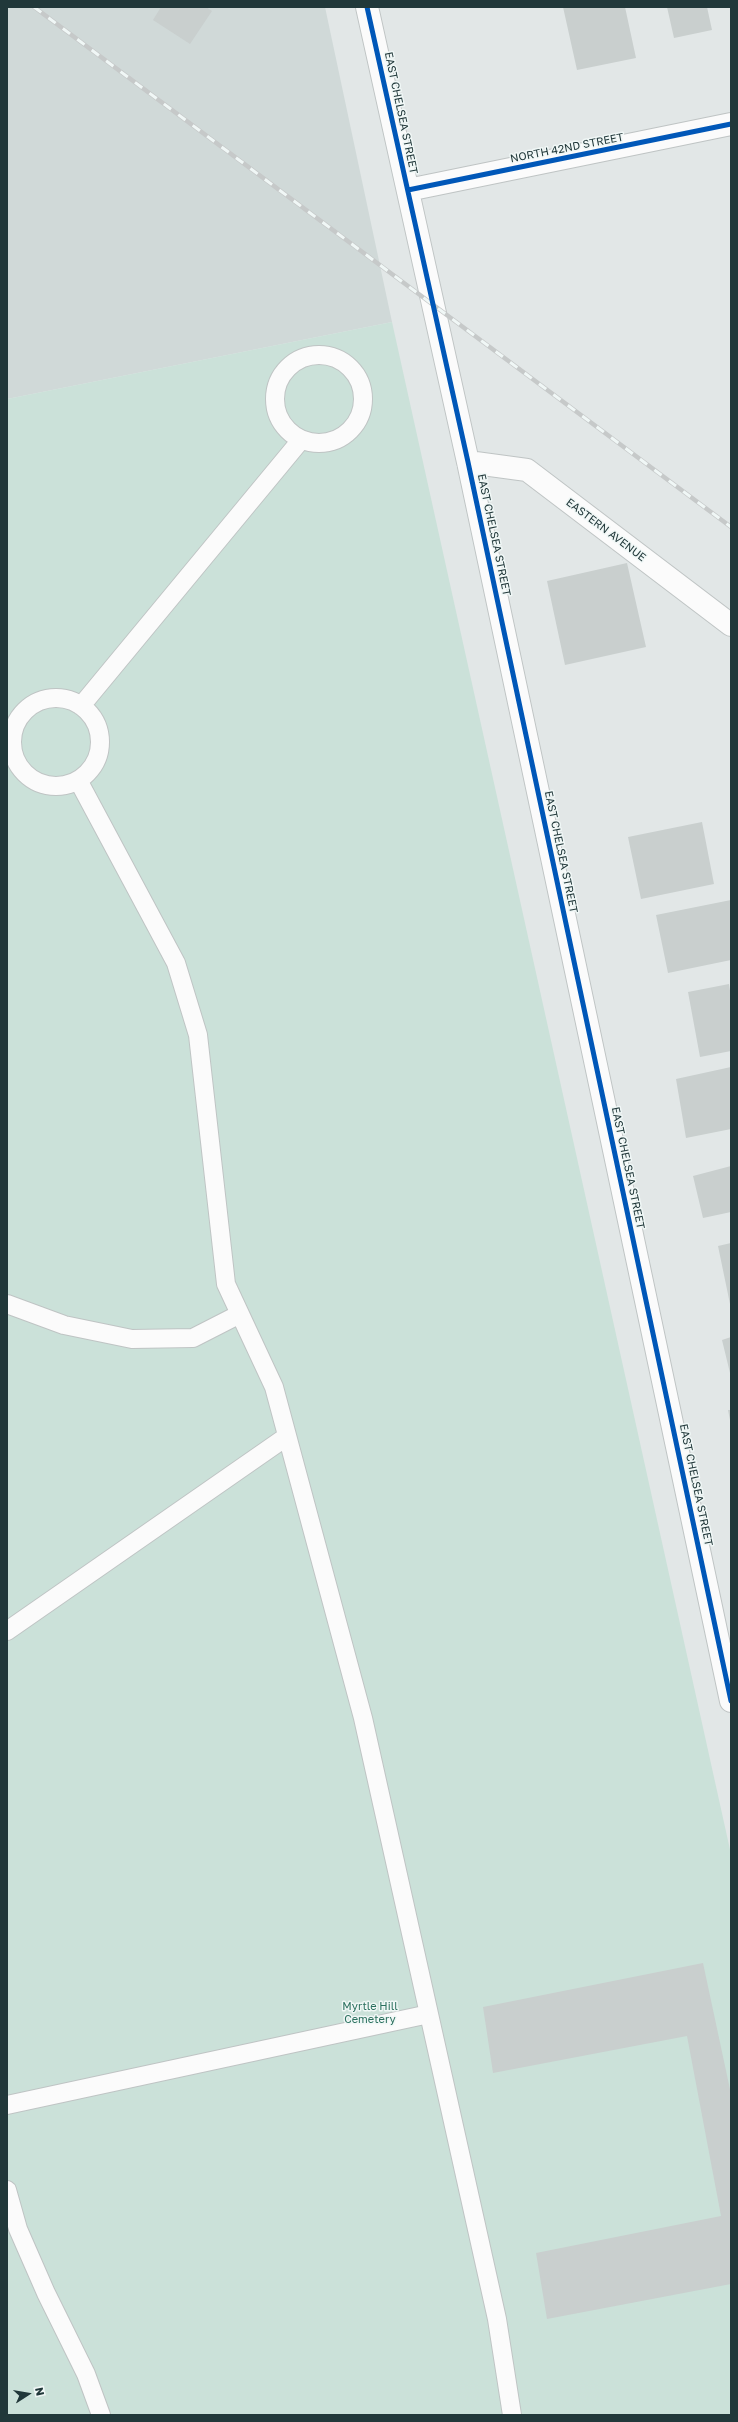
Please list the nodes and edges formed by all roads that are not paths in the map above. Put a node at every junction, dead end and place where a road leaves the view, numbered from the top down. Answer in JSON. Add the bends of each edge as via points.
{"nodes":[{"id":1,"x":368,"y":7,"type":"edge"},
{"id":2,"x":731,"y":124,"type":"edge"},
{"id":3,"x":408,"y":190,"type":"junction"},
{"id":4,"x":301,"y":440,"type":"junction"},
{"id":5,"x":468,"y":462,"type":"junction"},
{"id":6,"x":731,"y":625,"type":"edge"},
{"id":7,"x":81,"y":706,"type":"junction"},
{"id":8,"x":10,"y":733,"type":"edge"},
{"id":9,"x":78,"y":780,"type":"junction"},
{"id":10,"x":7,"y":1304,"type":"edge"},
{"id":11,"x":240,"y":1314,"type":"junction"},
{"id":12,"x":286,"y":1437,"type":"junction"},
{"id":13,"x":7,"y":1631,"type":"edge"},
{"id":14,"x":731,"y":1701,"type":"edge"},
{"id":15,"x":429,"y":2014,"type":"junction"},
{"id":16,"x":7,"y":2105,"type":"edge"},
{"id":17,"x":7,"y":2190,"type":"edge"},
{"id":18,"x":101,"y":2415,"type":"edge"},
{"id":19,"x":512,"y":2415,"type":"edge"}],
"edges":[{"from":1,"to":3,"type":"street","name":"EAST CHELSEA STREET"},
{"from":2,"to":3,"type":"street","name":"NORTH 42ND STREET"},
{"from":3,"to":5,"type":"street","name":"EAST CHELSEA STREET"},
{"from":4,"to":4,"type":"lane","via":[[289,430],[281,418],[276,405],[276,390],[281,377],[290,366],[302,358],[316,355],[331,356],[344,362],[362,385],[363,400],[360,414],[353,427],[342,436],[329,441]]},
{"from":4,"to":7,"type":"lane"},
{"from":5,"to":6,"type":"street","name":"EASTERN AVENUE","via":[[527,470]]},
{"from":5,"to":14,"type":"street","name":"EAST CHELSEA STREET"},
{"from":7,"to":8,"type":"lane","via":[[68,700],[53,698],[39,701],[27,709]]},
{"from":7,"to":9,"type":"lane","via":[[91,716],[98,729],[99,743],[97,758],[90,770]]},
{"from":8,"to":9,"type":"lane","via":[[17,762],[25,774],[37,782],[51,786],[65,785]]},
{"from":9,"to":11,"type":"lane","via":[[176,963],[198,1035],[226,1284]]},
{"from":10,"to":11,"type":"lane","via":[[64,1325],[132,1339],[193,1338]]},
{"from":11,"to":12,"type":"lane","via":[[274,1387]]},
{"from":12,"to":13,"type":"lane"},
{"from":12,"to":15,"type":"lane","via":[[363,1718]]},
{"from":15,"to":16,"type":"lane"},
{"from":15,"to":19,"type":"lane","via":[[497,2319]]},
{"from":17,"to":18,"type":"lane","via":[[18,2229],[86,2374]]}]}
